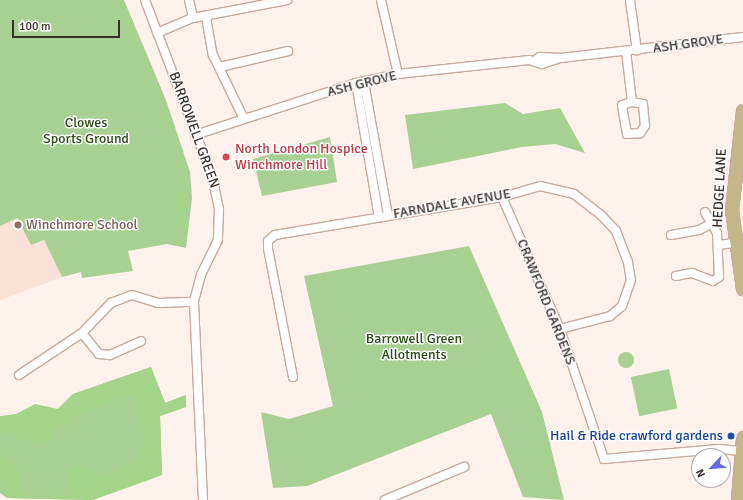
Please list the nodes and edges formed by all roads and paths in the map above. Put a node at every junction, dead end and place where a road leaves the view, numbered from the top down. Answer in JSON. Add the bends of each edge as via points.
{"nodes":[{"id":1,"x":145,"y":0,"type":"edge"},
{"id":2,"x":190,"y":0,"type":"edge"},
{"id":3,"x":286,"y":0,"type":"edge"},
{"id":4,"x":381,"y":0,"type":"edge"},
{"id":5,"x":630,"y":0,"type":"edge"},
{"id":6,"x":274,"y":1,"type":"edge"},
{"id":7,"x":206,"y":17,"type":"junction"},
{"id":8,"x":193,"y":18,"type":"junction"},
{"id":9,"x":157,"y":33,"type":"junction"},
{"id":10,"x":743,"y":37,"type":"edge"},
{"id":11,"x":288,"y":51,"type":"dead end"},
{"id":12,"x":626,"y":51,"type":"junction"},
{"id":13,"x":637,"y":51,"type":"junction"},
{"id":14,"x":220,"y":67,"type":"junction"},
{"id":15,"x":398,"y":74,"type":"junction"},
{"id":16,"x":360,"y":82,"type":"junction"},
{"id":17,"x":632,"y":102,"type":"dead end"},
{"id":18,"x":743,"y":111,"type":"edge"},
{"id":19,"x":243,"y":117,"type":"junction"},
{"id":20,"x":195,"y":135,"type":"junction"},
{"id":21,"x":740,"y":153,"type":"edge"},
{"id":22,"x":502,"y":197,"type":"junction"},
{"id":23,"x":705,"y":212,"type":"dead end"},
{"id":24,"x":388,"y":215,"type":"junction"},
{"id":25,"x":379,"y":217,"type":"junction"},
{"id":26,"x":711,"y":224,"type":"junction"},
{"id":27,"x":671,"y":235,"type":"dead end"},
{"id":28,"x":734,"y":243,"type":"junction"},
{"id":29,"x":718,"y":245,"type":"junction"},
{"id":30,"x":676,"y":276,"type":"dead end"},
{"id":31,"x":743,"y":289,"type":"edge"},
{"id":32,"x":194,"y":302,"type":"junction"},
{"id":33,"x":560,"y":329,"type":"junction"},
{"id":34,"x":82,"y":333,"type":"junction"},
{"id":35,"x":141,"y":341,"type":"dead end"},
{"id":36,"x":19,"y":375,"type":"dead end"},
{"id":37,"x":293,"y":377,"type":"dead end"},
{"id":38,"x":743,"y":438,"type":"edge"},
{"id":39,"x":741,"y":452,"type":"junction"},
{"id":40,"x":464,"y":467,"type":"dead end"},
{"id":41,"x":738,"y":496,"type":"edge"},
{"id":42,"x":203,"y":500,"type":"edge"},
{"id":43,"x":385,"y":500,"type":"edge"}],
"edges":[{"from":1,"to":9,"type":"street","name":"BARROWELL GREEN"},
{"from":2,"to":8,"type":"street"},
{"from":3,"to":6,"type":"street"},
{"from":4,"to":15,"type":"street"},
{"from":5,"to":13,"type":"street"},
{"from":6,"to":7,"type":"street"},
{"from":7,"to":8,"type":"street"},
{"from":7,"to":14,"type":"street","via":[[213,55]]},
{"from":8,"to":9,"type":"street"},
{"from":9,"to":20,"type":"street","name":"BARROWELL GREEN"},
{"from":10,"to":13,"type":"street","name":"ASH GROVE"},
{"from":11,"to":14,"type":"street"},
{"from":12,"to":13,"type":"street","name":"ASH GROVE"},
{"from":12,"to":15,"type":"street","name":"ASH GROVE","via":[[561,58],[540,57],[534,61]]},
{"from":12,"to":17,"type":"street"},
{"from":14,"to":19,"type":"street"},
{"from":15,"to":16,"type":"street","name":"ASH GROVE"},
{"from":16,"to":19,"type":"street","name":"ASH GROVE"},
{"from":16,"to":24,"type":"street"},
{"from":16,"to":25,"type":"street"},
{"from":18,"to":21,"type":"main road","name":"HEDGE LANE"},
{"from":19,"to":20,"type":"street","name":"ASH GROVE"},
{"from":20,"to":32,"type":"street","name":"BARROWELL GREEN","via":[[218,194],[220,223],[218,240],[201,275]]},
{"from":21,"to":28,"type":"main road","name":"HEDGE LANE"},
{"from":22,"to":24,"type":"street","name":"FARNDALE AVENUE"},
{"from":22,"to":33,"type":"street","name":"CRAWFORD GARDENS"},
{"from":22,"to":33,"type":"street","name":"FARNDALE AVENUE","via":[[540,186],[574,194],[601,215],[624,246],[631,280],[622,306],[610,316]]},
{"from":23,"to":26,"type":"street"},
{"from":24,"to":25,"type":"street","name":"FARNDALE AVENUE"},
{"from":25,"to":37,"type":"street","name":"FARNDALE AVENUE","via":[[275,235],[268,241]]},
{"from":26,"to":27,"type":"street","via":[[699,230]]},
{"from":26,"to":29,"type":"street"},
{"from":28,"to":29,"type":"street"},
{"from":28,"to":31,"type":"main road","name":"HEDGE LANE"},
{"from":29,"to":30,"type":"street","via":[[719,277],[712,281],[692,273]]},
{"from":32,"to":34,"type":"street","via":[[158,303],[132,295],[111,303]]},
{"from":32,"to":42,"type":"street","name":"BARROWELL GREEN"},
{"from":33,"to":39,"type":"street","name":"CRAWFORD GARDENS","via":[[604,459],[719,448]]},
{"from":34,"to":35,"type":"street","via":[[99,354],[110,355]]},
{"from":34,"to":36,"type":"street"},
{"from":38,"to":39,"type":"main road"},
{"from":39,"to":41,"type":"main road"},
{"from":40,"to":43,"type":"street"}]}
